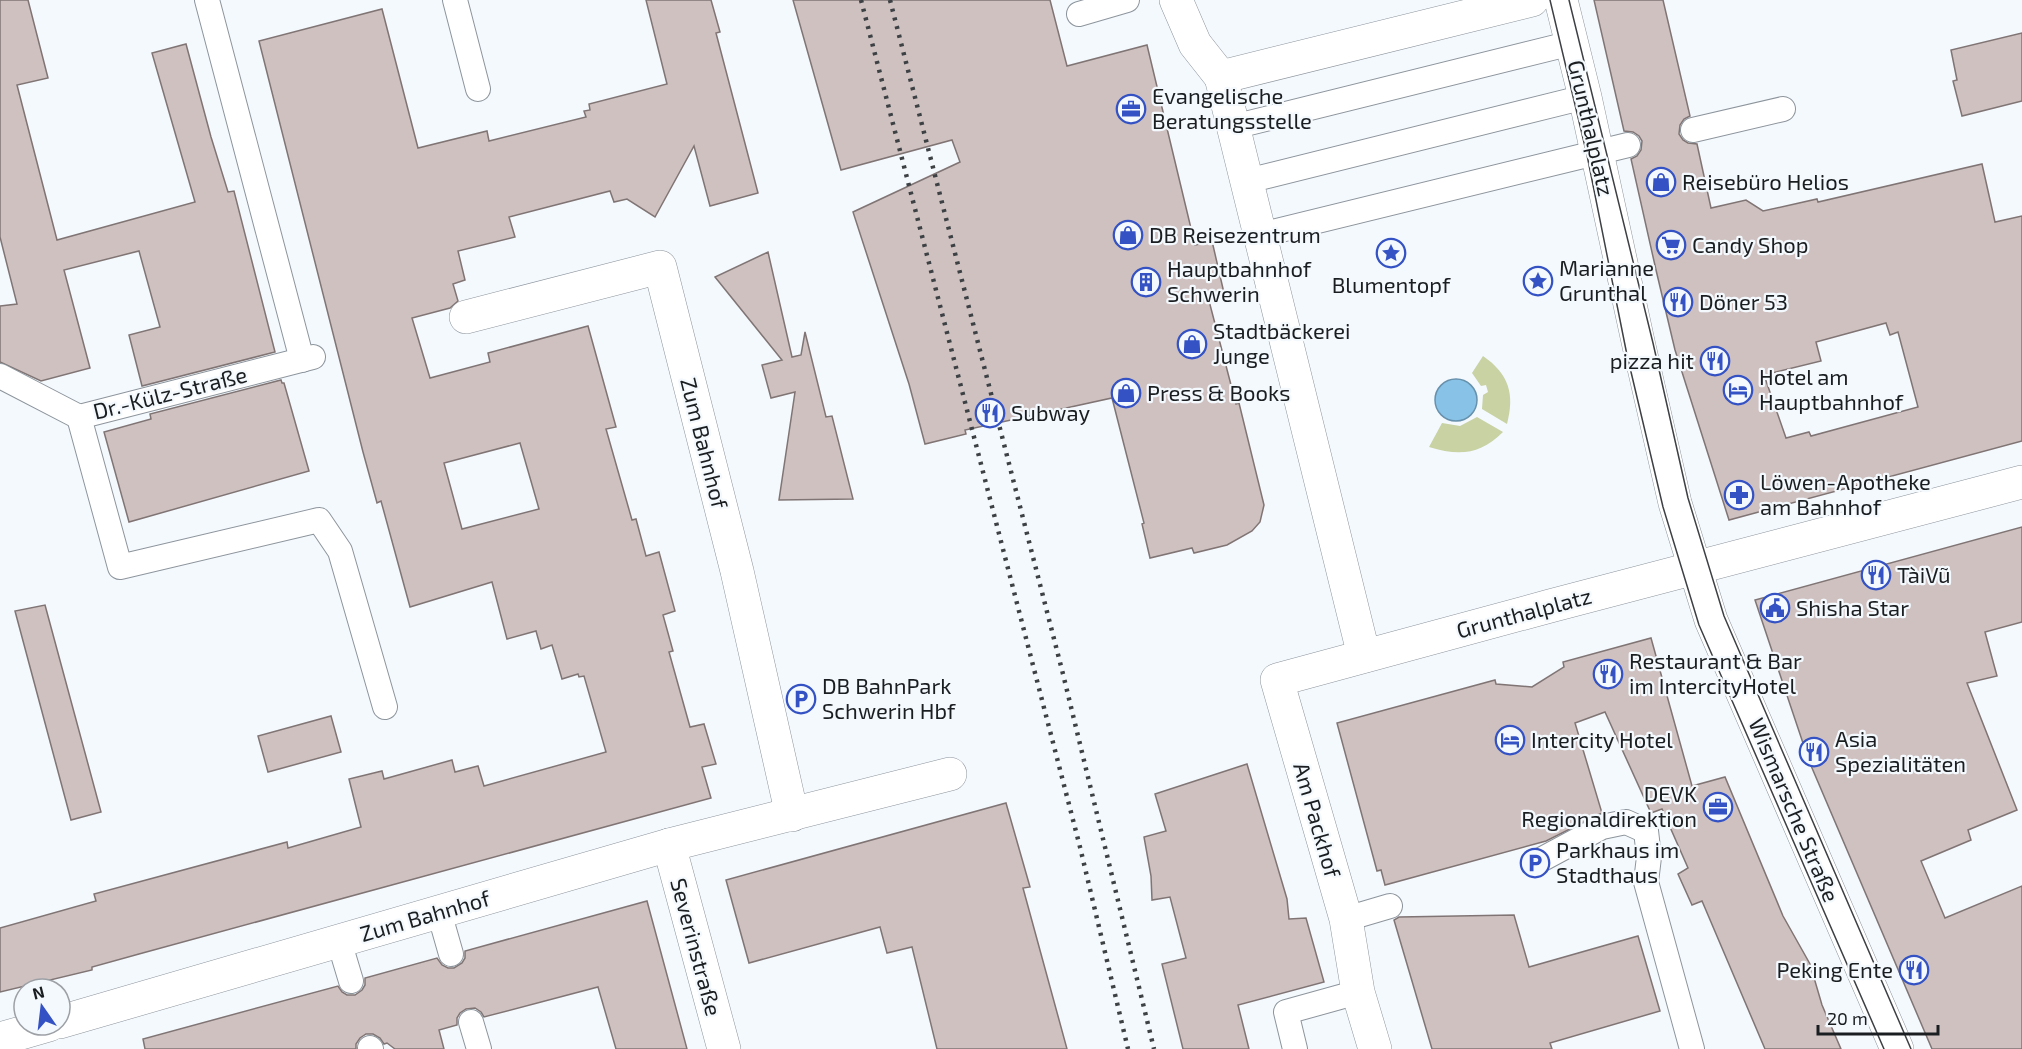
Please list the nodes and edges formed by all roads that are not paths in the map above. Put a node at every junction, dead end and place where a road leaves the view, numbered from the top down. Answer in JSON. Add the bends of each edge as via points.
{"nodes":[{"id":1,"x":207,"y":0,"type":"edge"},
{"id":2,"x":455,"y":0,"type":"edge"},
{"id":3,"x":1127,"y":0,"type":"edge"},
{"id":4,"x":1176,"y":0,"type":"edge"},
{"id":5,"x":1532,"y":0,"type":"edge"},
{"id":6,"x":1561,"y":0,"type":"edge"},
{"id":7,"x":1079,"y":14,"type":"dead end"},
{"id":8,"x":1572,"y":43,"type":"junction"},
{"id":9,"x":1221,"y":77,"type":"junction"},
{"id":10,"x":478,"y":89,"type":"dead end"},
{"id":11,"x":1585,"y":97,"type":"junction"},
{"id":12,"x":1783,"y":109,"type":"dead end"},
{"id":13,"x":1233,"y":127,"type":"junction"},
{"id":14,"x":1693,"y":130,"type":"dead end"},
{"id":15,"x":1613,"y":149,"type":"junction"},
{"id":16,"x":1247,"y":181,"type":"junction"},
{"id":17,"x":1260,"y":235,"type":"junction"},
{"id":18,"x":466,"y":317,"type":"dead end"},
{"id":19,"x":0,"y":376,"type":"edge"},
{"id":20,"x":79,"y":417,"type":"junction"},
{"id":21,"x":2022,"y":482,"type":"edge"},
{"id":22,"x":1696,"y":569,"type":"junction"},
{"id":23,"x":1364,"y":656,"type":"junction"},
{"id":24,"x":385,"y":707,"type":"dead end"},
{"id":25,"x":950,"y":774,"type":"dead end"},
{"id":26,"x":792,"y":815,"type":"junction"},
{"id":27,"x":669,"y":845,"type":"junction"},
{"id":28,"x":1535,"y":863,"type":"dead end"},
{"id":29,"x":1390,"y":906,"type":"dead end"},
{"id":30,"x":439,"y":912,"type":"junction"},
{"id":31,"x":1346,"y":919,"type":"junction"},
{"id":32,"x":339,"y":941,"type":"junction"},
{"id":33,"x":451,"y":954,"type":"dead end"},
{"id":34,"x":351,"y":981,"type":"dead end"},
{"id":35,"x":1358,"y":992,"type":"junction"},
{"id":36,"x":72,"y":1019,"type":"edge"},
{"id":37,"x":471,"y":1022,"type":"dead end"},
{"id":38,"x":479,"y":1049,"type":"edge"},
{"id":39,"x":724,"y":1049,"type":"edge"},
{"id":40,"x":1296,"y":1049,"type":"edge"},
{"id":41,"x":1375,"y":1049,"type":"edge"},
{"id":42,"x":1692,"y":1049,"type":"edge"},
{"id":43,"x":1897,"y":1049,"type":"edge"}],
"edges":[{"from":1,"to":20,"type":"lane","name":"Dr.-Külz-Straße","via":[[307,358]]},
{"from":2,"to":10,"type":"lane"},
{"from":3,"to":7,"type":"lane"},
{"from":4,"to":9,"type":"street","via":[[1195,44]]},
{"from":5,"to":9,"type":"street"},
{"from":6,"to":8,"type":"street","name":"Grunthalplatz"},
{"from":8,"to":11,"type":"street","name":"Grunthalplatz"},
{"from":8,"to":13,"type":"lane"},
{"from":9,"to":13,"type":"street"},
{"from":11,"to":15,"type":"street","name":"Grunthalplatz"},
{"from":11,"to":16,"type":"lane"},
{"from":12,"to":14,"type":"lane"},
{"from":13,"to":16,"type":"street"},
{"from":15,"to":17,"type":"lane"},
{"from":15,"to":22,"type":"street","name":"Grunthalplatz","via":[[1639,346],[1673,492]]},
{"from":16,"to":17,"type":"street"},
{"from":17,"to":23,"type":"street"},
{"from":18,"to":26,"type":"street","name":"Zum Bahnhof","via":[[660,267],[737,571]]},
{"from":19,"to":20,"type":"lane","name":"Dr.-Külz-Straße"},
{"from":20,"to":24,"type":"lane","via":[[120,567],[319,520],[340,551]]},
{"from":21,"to":22,"type":"street"},
{"from":22,"to":23,"type":"street","name":"Grunthalplatz"},
{"from":22,"to":43,"type":"street","name":"Wismarsche Straße","via":[[1711,620]]},
{"from":23,"to":31,"type":"street","name":"Am Packhof","via":[[1277,680]]},
{"from":25,"to":26,"type":"street","name":"Zum Bahnhof"},
{"from":26,"to":27,"type":"street","name":"Zum Bahnhof"},
{"from":27,"to":30,"type":"street","name":"Zum Bahnhof"},
{"from":27,"to":39,"type":"street","name":"Severinstraße"},
{"from":28,"to":42,"type":"lane","via":[[1602,826],[1626,822],[1646,831],[1650,857],[1646,882]]},
{"from":29,"to":31,"type":"lane"},
{"from":30,"to":32,"type":"street","name":"Zum Bahnhof"},
{"from":30,"to":33,"type":"lane"},
{"from":31,"to":35,"type":"street","name":"Am Packhof"},
{"from":32,"to":34,"type":"lane"},
{"from":32,"to":36,"type":"street","name":"Zum Bahnhof"},
{"from":35,"to":40,"type":"lane","via":[[1286,1012]]},
{"from":35,"to":41,"type":"street","name":"Am Packhof"},
{"from":37,"to":38,"type":"lane"}]}
